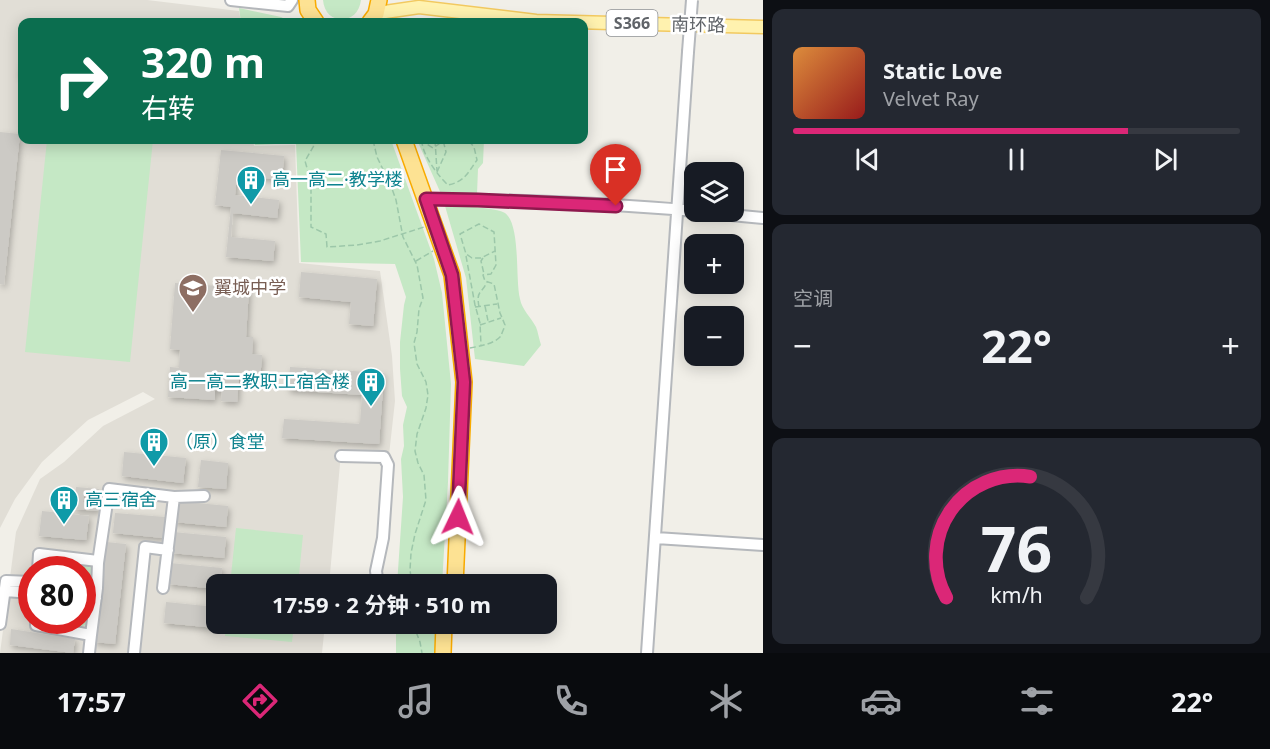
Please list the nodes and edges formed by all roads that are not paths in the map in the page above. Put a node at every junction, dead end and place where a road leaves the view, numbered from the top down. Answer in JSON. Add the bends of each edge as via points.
{"nodes":[{"id":1,"x":231,"y":0,"type":"edge"},
{"id":2,"x":292,"y":0,"type":"edge"},
{"id":3,"x":307,"y":0,"type":"edge"},
{"id":4,"x":379,"y":0,"type":"edge"},
{"id":5,"x":405,"y":0,"type":"edge"},
{"id":6,"x":692,"y":0,"type":"edge"},
{"id":7,"x":419,"y":7,"type":"junction"},
{"id":8,"x":314,"y":18,"type":"edge"},
{"id":9,"x":374,"y":18,"type":"edge"},
{"id":10,"x":377,"y":18,"type":"edge"},
{"id":11,"x":502,"y":18,"type":"edge"},
{"id":12,"x":588,"y":22,"type":"edge"},
{"id":13,"x":763,"y":27,"type":"edge"},
{"id":14,"x":396,"y":144,"type":"edge"},
{"id":15,"x":405,"y":144,"type":"edge"},
{"id":16,"x":426,"y":199,"type":"junction"},
{"id":17,"x":677,"y":209,"type":"junction"},
{"id":18,"x":684,"y":210,"type":"edge"},
{"id":19,"x":744,"y":216,"type":"edge"},
{"id":20,"x":763,"y":218,"type":"edge"},
{"id":21,"x":341,"y":456,"type":"dead end"},
{"id":22,"x":204,"y":496,"type":"dead end"},
{"id":23,"x":174,"y":497,"type":"junction"},
{"id":24,"x":656,"y":538,"type":"junction"},
{"id":25,"x":763,"y":545,"type":"edge"},
{"id":26,"x":168,"y":550,"type":"junction"},
{"id":27,"x":98,"y":561,"type":"joint"},
{"id":28,"x":376,"y":574,"type":"edge"},
{"id":29,"x":446,"y":574,"type":"edge"},
{"id":30,"x":455,"y":574,"type":"edge"},
{"id":31,"x":18,"y":581,"type":"edge"},
{"id":32,"x":163,"y":588,"type":"dead end"},
{"id":33,"x":5,"y":591,"type":"junction"},
{"id":34,"x":18,"y":592,"type":"edge"},
{"id":35,"x":96,"y":598,"type":"edge"},
{"id":36,"x":0,"y":624,"type":"edge"},
{"id":37,"x":88,"y":634,"type":"edge"},
{"id":38,"x":444,"y":634,"type":"edge"},
{"id":39,"x":454,"y":634,"type":"edge"},
{"id":40,"x":91,"y":635,"type":"joint"},
{"id":41,"x":89,"y":653,"type":"edge"},
{"id":42,"x":134,"y":653,"type":"edge"},
{"id":43,"x":443,"y":653,"type":"edge"},
{"id":44,"x":453,"y":653,"type":"edge"},
{"id":45,"x":647,"y":653,"type":"edge"}],
"edges":[{"from":1,"to":2,"type":"street","via":[[288,6]]},
{"from":3,"to":8,"type":"highway"},
{"from":4,"to":9,"type":"highway"},
{"from":5,"to":7,"type":"main road","name":"南环路"},
{"from":6,"to":17,"type":"street","bridge":true},
{"from":7,"to":10,"type":"main road","name":"南环路","number":"S366","via":[[385,12]]},
{"from":7,"to":11,"type":"main road","name":"南环路","number":"S366"},
{"from":12,"to":13,"type":"main road","name":"南环路","number":"S366"},
{"from":14,"to":29,"type":"highway","via":[[443,277],[454,382]]},
{"from":15,"to":16,"type":"highway"},
{"from":16,"to":17,"type":"street"},
{"from":16,"to":30,"type":"highway","via":[[452,275],[464,382]]},
{"from":17,"to":18,"type":"street"},
{"from":17,"to":24,"type":"street"},
{"from":19,"to":20,"type":"street"},
{"from":21,"to":28,"type":"street","via":[[384,457],[388,465]]},
{"from":22,"to":23,"type":"street"},
{"from":23,"to":26,"type":"street"},
{"from":23,"to":27,"type":"street","via":[[109,489],[99,519]]},
{"from":24,"to":25,"type":"street"},
{"from":24,"to":45,"type":"street"},
{"from":26,"to":32,"type":"street"},
{"from":26,"to":42,"type":"street","via":[[145,547]]},
{"from":27,"to":35,"type":"street"},
{"from":31,"to":33,"type":"street","via":[[6,581]]},
{"from":33,"to":34,"type":"street"},
{"from":33,"to":36,"type":"street"},
{"from":37,"to":40,"type":"street"},
{"from":38,"to":43,"type":"highway"},
{"from":39,"to":44,"type":"highway"},
{"from":40,"to":41,"type":"street"}]}
